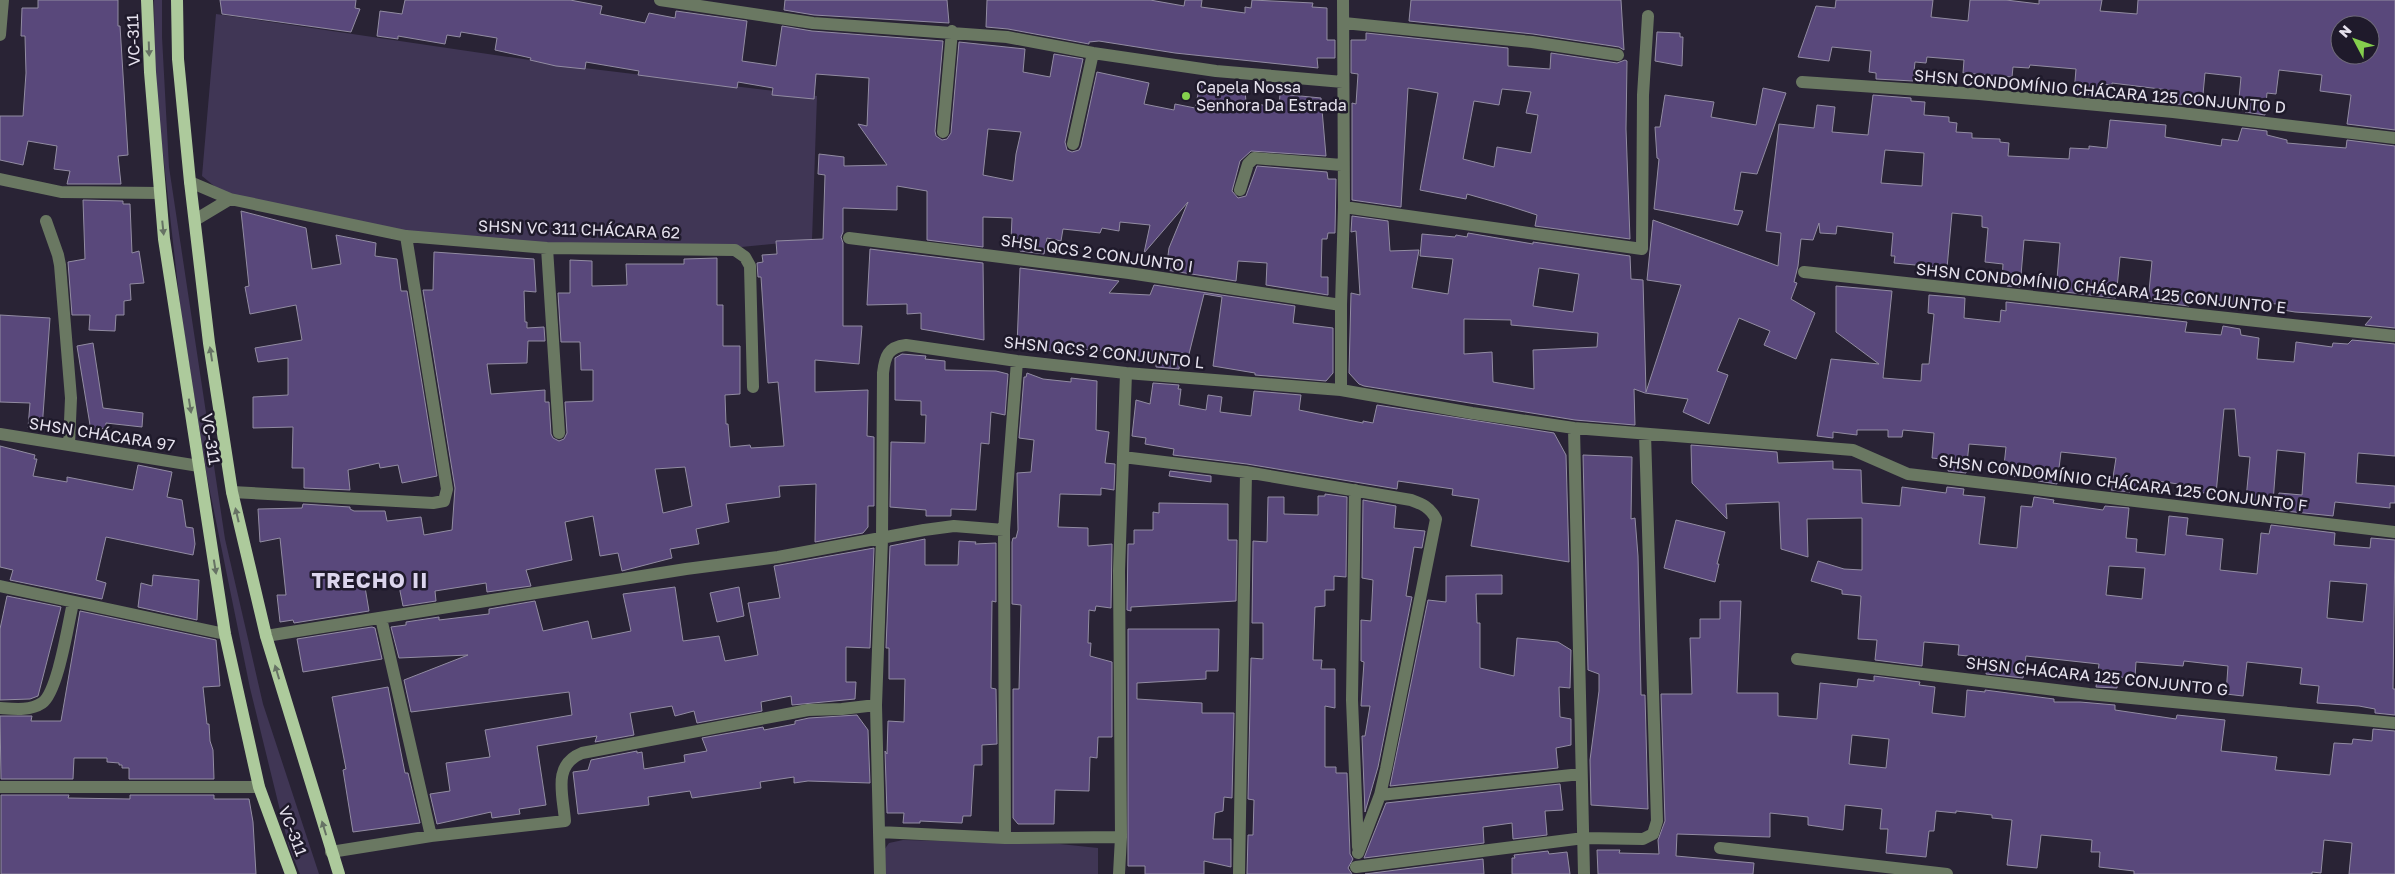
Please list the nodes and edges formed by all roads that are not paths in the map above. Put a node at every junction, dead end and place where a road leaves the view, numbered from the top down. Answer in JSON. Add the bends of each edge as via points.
{"nodes":[{"id":1,"x":3,"y":0,"type":"edge"},
{"id":2,"x":147,"y":0,"type":"edge"},
{"id":3,"x":177,"y":0,"type":"edge"},
{"id":4,"x":660,"y":0,"type":"edge"},
{"id":5,"x":1343,"y":0,"type":"edge"},
{"id":6,"x":704,"y":3,"type":"edge"},
{"id":7,"x":1648,"y":16,"type":"dead end"},
{"id":8,"x":1344,"y":23,"type":"junction"},
{"id":9,"x":952,"y":31,"type":"junction"},
{"id":10,"x":0,"y":35,"type":"edge"},
{"id":11,"x":1093,"y":53,"type":"junction"},
{"id":12,"x":1618,"y":55,"type":"dead end"},
{"id":13,"x":1343,"y":82,"type":"junction"},
{"id":14,"x":1802,"y":82,"type":"dead end"},
{"id":15,"x":943,"y":132,"type":"dead end"},
{"id":16,"x":2395,"y":138,"type":"edge"},
{"id":17,"x":1073,"y":144,"type":"dead end"},
{"id":18,"x":1342,"y":165,"type":"junction"},
{"id":19,"x":0,"y":179,"type":"edge"},
{"id":20,"x":190,"y":182,"type":"junction"},
{"id":21,"x":1240,"y":190,"type":"dead end"},
{"id":22,"x":160,"y":193,"type":"junction"},
{"id":23,"x":230,"y":200,"type":"junction"},
{"id":24,"x":1344,"y":207,"type":"junction"},
{"id":25,"x":195,"y":220,"type":"junction"},
{"id":26,"x":46,"y":221,"type":"dead end"},
{"id":27,"x":406,"y":236,"type":"junction"},
{"id":28,"x":849,"y":238,"type":"dead end"},
{"id":29,"x":547,"y":248,"type":"junction"},
{"id":30,"x":1804,"y":272,"type":"dead end"},
{"id":31,"x":1341,"y":305,"type":"junction"},
{"id":32,"x":2395,"y":336,"type":"edge"},
{"id":33,"x":1017,"y":361,"type":"junction"},
{"id":34,"x":1126,"y":373,"type":"junction"},
{"id":35,"x":753,"y":388,"type":"dead end"},
{"id":36,"x":1342,"y":390,"type":"junction"},
{"id":37,"x":1574,"y":428,"type":"junction"},
{"id":38,"x":559,"y":433,"type":"dead end"},
{"id":39,"x":0,"y":434,"type":"edge"},
{"id":40,"x":1645,"y":434,"type":"junction"},
{"id":41,"x":69,"y":445,"type":"junction"},
{"id":42,"x":1123,"y":457,"type":"junction"},
{"id":43,"x":199,"y":466,"type":"junction"},
{"id":44,"x":1246,"y":472,"type":"junction"},
{"id":45,"x":1355,"y":490,"type":"junction"},
{"id":46,"x":232,"y":492,"type":"junction"},
{"id":47,"x":1004,"y":530,"type":"junction"},
{"id":48,"x":2395,"y":532,"type":"edge"},
{"id":49,"x":882,"y":539,"type":"junction"},
{"id":50,"x":0,"y":586,"type":"edge"},
{"id":51,"x":72,"y":603,"type":"junction"},
{"id":52,"x":381,"y":618,"type":"junction"},
{"id":53,"x":226,"y":634,"type":"junction"},
{"id":54,"x":266,"y":636,"type":"junction"},
{"id":55,"x":1797,"y":659,"type":"dead end"},
{"id":56,"x":876,"y":705,"type":"junction"},
{"id":57,"x":0,"y":708,"type":"edge"},
{"id":58,"x":2395,"y":723,"type":"edge"},
{"id":59,"x":1581,"y":774,"type":"junction"},
{"id":60,"x":0,"y":787,"type":"edge"},
{"id":61,"x":259,"y":787,"type":"junction"},
{"id":62,"x":1380,"y":795,"type":"junction"},
{"id":63,"x":879,"y":832,"type":"junction"},
{"id":64,"x":431,"y":836,"type":"junction"},
{"id":65,"x":1121,"y":837,"type":"junction"},
{"id":66,"x":1005,"y":838,"type":"junction"},
{"id":67,"x":1584,"y":838,"type":"junction"},
{"id":68,"x":1720,"y":848,"type":"dead end"},
{"id":69,"x":331,"y":852,"type":"junction"},
{"id":70,"x":1358,"y":853,"type":"junction"},
{"id":71,"x":1356,"y":870,"type":"edge"},
{"id":72,"x":292,"y":874,"type":"edge"},
{"id":73,"x":339,"y":874,"type":"edge"},
{"id":74,"x":880,"y":874,"type":"edge"},
{"id":75,"x":1119,"y":874,"type":"edge"},
{"id":76,"x":1239,"y":874,"type":"edge"},
{"id":77,"x":1584,"y":874,"type":"edge"},
{"id":78,"x":1947,"y":874,"type":"edge"}],
"edges":[{"from":1,"to":10,"type":"street"},
{"from":2,"to":22,"type":"main road","name":"VC-311","one_way":true},
{"from":3,"to":20,"type":"main road","via":[[178,59]]},
{"from":4,"to":6,"type":"street"},
{"from":5,"to":8,"type":"street"},
{"from":6,"to":9,"type":"street","via":[[813,23]]},
{"from":7,"to":24,"type":"street","via":[[1643,95],[1642,249]]},
{"from":8,"to":12,"type":"street","via":[[1532,42]]},
{"from":8,"to":13,"type":"street"},
{"from":9,"to":11,"type":"street","via":[[1007,37]]},
{"from":9,"to":15,"type":"street"},
{"from":11,"to":13,"type":"street","via":[[1216,70]]},
{"from":11,"to":17,"type":"street"},
{"from":13,"to":18,"type":"street"},
{"from":14,"to":16,"type":"street","name":"SHSN CONDOMÍNIO CHÁCARA 125 CONJUNTO D","via":[[2154,110]]},
{"from":18,"to":21,"type":"street","via":[[1254,158],[1248,164]]},
{"from":18,"to":24,"type":"street"},
{"from":19,"to":22,"type":"street","via":[[61,192]]},
{"from":20,"to":23,"type":"street","name":"SHSN VC 311 CHÁCARA 62"},
{"from":20,"to":25,"type":"main road"},
{"from":22,"to":43,"type":"main road","name":"VC-311","one_way":true,"via":[[164,239]]},
{"from":23,"to":25,"type":"street"},
{"from":23,"to":27,"type":"street","name":"SHSN VC 311 CHÁCARA 62"},
{"from":24,"to":31,"type":"street"},
{"from":46,"to":25,"type":"main road","one_way":true,"via":[[209,343]]},
{"from":26,"to":41,"type":"street","via":[[60,265],[71,398]]},
{"from":27,"to":29,"type":"street","name":"SHSN VC 311 CHÁCARA 62"},
{"from":27,"to":46,"type":"street","via":[[447,489],[444,501]]},
{"from":28,"to":31,"type":"street","name":"SHSL QCS 2 CONJUNTO I","via":[[1129,272]]},
{"from":29,"to":35,"type":"street","name":"SHSN VC 311 CHÁCARA 62","via":[[721,248],[740,253],[750,266]]},
{"from":29,"to":38,"type":"street"},
{"from":30,"to":32,"type":"street","name":"SHSN CONDOMÍNIO CHÁCARA 125 CONJUNTO E"},
{"from":31,"to":36,"type":"street"},
{"from":33,"to":34,"type":"street","name":"SHSN QCS 2 CONJUNTO L"},
{"from":33,"to":47,"type":"street"},
{"from":33,"to":49,"type":"street","name":"SHSN QCS 2 CONJUNTO L","via":[[906,345],[889,350],[883,373]]},
{"from":34,"to":36,"type":"street","name":"SHSN QCS 2 CONJUNTO L"},
{"from":34,"to":42,"type":"street"},
{"from":36,"to":37,"type":"street","name":"SHSN QCS 2 CONJUNTO L"},
{"from":37,"to":40,"type":"street","name":"SHSN CONDOMÍNIO CHÁCARA 125 CONJUNTO F"},
{"from":37,"to":59,"type":"street"},
{"from":39,"to":41,"type":"street","name":"SHSN CHÁCARA 97"},
{"from":40,"to":48,"type":"street","name":"SHSN CONDOMÍNIO CHÁCARA 125 CONJUNTO F","via":[[1852,450],[1908,474]]},
{"from":40,"to":67,"type":"street","via":[[1657,821],[1653,834],[1644,840]]},
{"from":41,"to":43,"type":"street","name":"SHSN CHÁCARA 97"},
{"from":42,"to":44,"type":"street"},
{"from":42,"to":65,"type":"street","via":[[1119,571]]},
{"from":43,"to":53,"type":"main road","name":"VC-311","one_way":true},
{"from":44,"to":45,"type":"street"},
{"from":44,"to":76,"type":"street"},
{"from":45,"to":62,"type":"street","via":[[1423,504],[1436,519]]},
{"from":45,"to":70,"type":"street","via":[[1352,700]]},
{"from":54,"to":46,"type":"main road","one_way":true},
{"from":47,"to":49,"type":"street","via":[[954,526]]},
{"from":47,"to":66,"type":"street"},
{"from":49,"to":52,"type":"street"},
{"from":49,"to":56,"type":"street"},
{"from":50,"to":51,"type":"street"},
{"from":51,"to":53,"type":"street"},
{"from":51,"to":57,"type":"street","via":[[53,687],[44,702],[24,709]]},
{"from":52,"to":54,"type":"street"},
{"from":52,"to":64,"type":"street"},
{"from":53,"to":61,"type":"main road","name":"VC-311"},
{"from":69,"to":54,"type":"main road","one_way":true},
{"from":55,"to":58,"type":"street","name":"SHSN CHÁCARA 125 CONJUNTO G","via":[[2089,694]]},
{"from":56,"to":63,"type":"street"},
{"from":56,"to":64,"type":"street","via":[[808,710],[582,753],[564,765],[565,821]]},
{"from":59,"to":62,"type":"street"},
{"from":59,"to":67,"type":"street"},
{"from":60,"to":61,"type":"street"},
{"from":61,"to":72,"type":"main road","name":"VC-311"},
{"from":62,"to":70,"type":"street"},
{"from":63,"to":66,"type":"street"},
{"from":63,"to":74,"type":"street"},
{"from":64,"to":69,"type":"street"},
{"from":65,"to":66,"type":"street"},
{"from":65,"to":75,"type":"street"},
{"from":67,"to":71,"type":"street"},
{"from":67,"to":77,"type":"street"},
{"from":68,"to":78,"type":"street"},
{"from":69,"to":73,"type":"main road"},
{"from":70,"to":71,"type":"street"}]}
